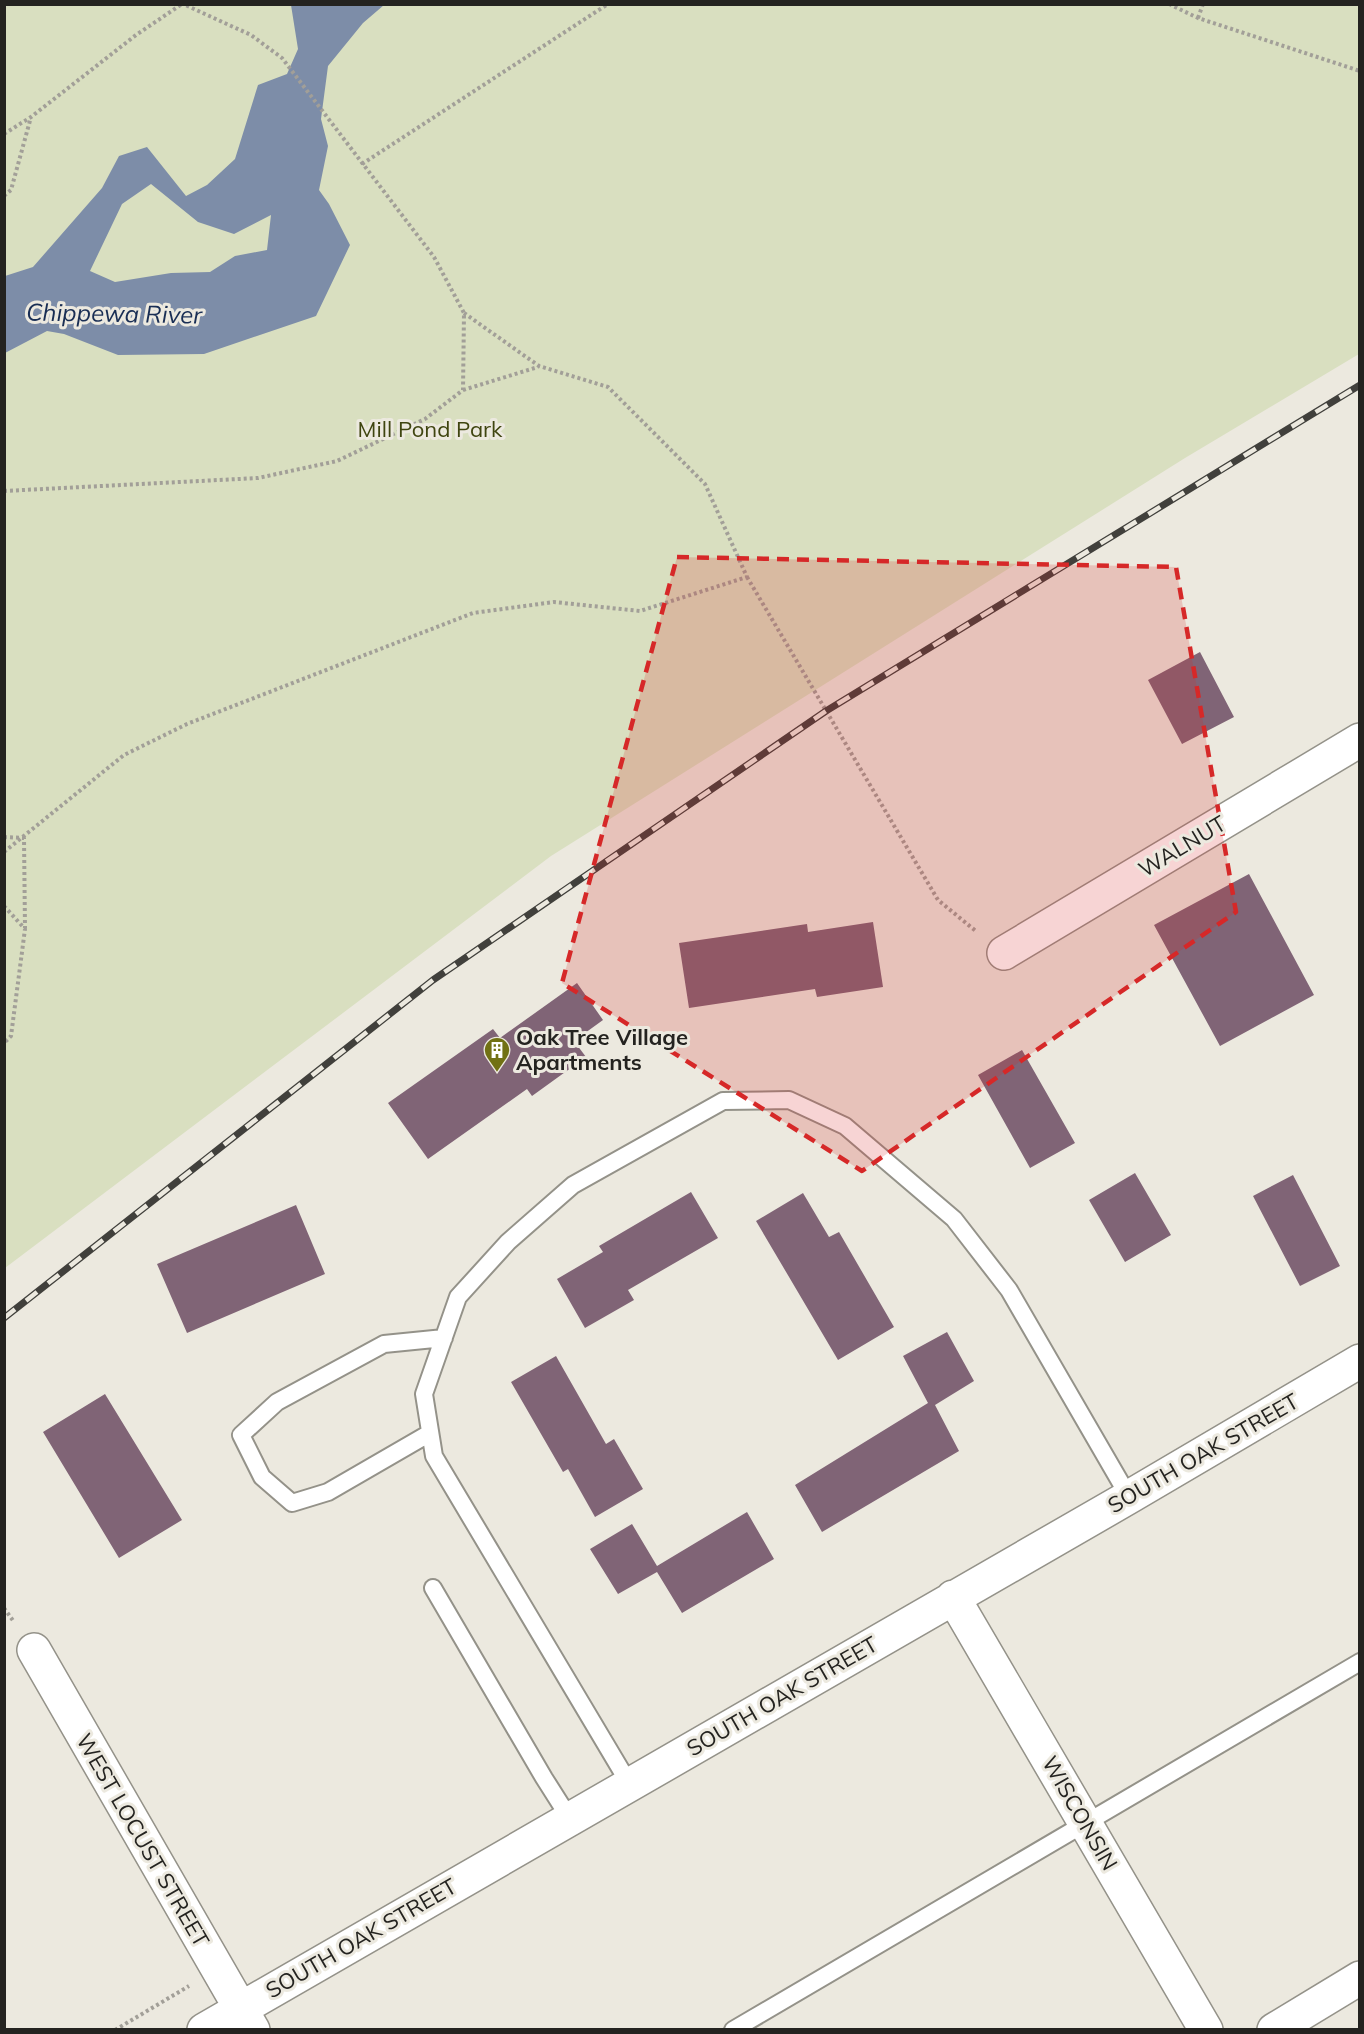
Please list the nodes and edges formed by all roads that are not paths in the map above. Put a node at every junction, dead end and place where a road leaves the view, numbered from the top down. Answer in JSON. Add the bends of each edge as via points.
{"nodes":[{"id":1,"x":1359,"y":740,"type":"edge"},
{"id":2,"x":1004,"y":953,"type":"road end"},
{"id":3,"x":444,"y":1338,"type":"junction"},
{"id":4,"x":1359,"y":1361,"type":"edge"},
{"id":5,"x":430,"y":1433,"type":"junction"},
{"id":6,"x":1130,"y":1497,"type":"junction"},
{"id":7,"x":433,"y":1588,"type":"dead end"},
{"id":8,"x":953,"y":1598,"type":"junction"},
{"id":9,"x":34,"y":1650,"type":"dead end"},
{"id":10,"x":1359,"y":1662,"type":"edge"},
{"id":11,"x":630,"y":1785,"type":"junction"},
{"id":12,"x":570,"y":1819,"type":"junction"},
{"id":13,"x":1086,"y":1823,"type":"junction"},
{"id":14,"x":1359,"y":1978,"type":"edge"},
{"id":15,"x":247,"y":2019,"type":"edge"},
{"id":16,"x":204,"y":2030,"type":"edge"},
{"id":17,"x":733,"y":2030,"type":"edge"},
{"id":18,"x":1206,"y":2030,"type":"edge"},
{"id":19,"x":1274,"y":2030,"type":"edge"}],
"edges":[{"from":1,"to":2,"type":"street","name":"WALNUT"},
{"from":3,"to":5,"type":"lane","via":[[424,1394]]},
{"from":3,"to":5,"type":"lane","via":[[384,1344],[277,1402],[241,1435],[262,1477],[292,1503],[328,1492]]},
{"from":3,"to":6,"type":"lane","via":[[458,1297],[508,1242],[573,1185],[723,1101],[789,1100],[845,1126],[954,1219],[1008,1290]]},
{"from":4,"to":6,"type":"street","name":"SOUTH OAK STREET"},
{"from":5,"to":11,"type":"lane","via":[[434,1456]]},
{"from":6,"to":8,"type":"street","name":"SOUTH OAK STREET"},
{"from":7,"to":12,"type":"lane"},
{"from":8,"to":11,"type":"street","name":"SOUTH OAK STREET"},
{"from":8,"to":13,"type":"street","name":"WISCONSIN"},
{"from":9,"to":15,"type":"street","name":"WEST LOCUST STREET"},
{"from":10,"to":13,"type":"lane"},
{"from":11,"to":12,"type":"street","name":"SOUTH OAK STREET"},
{"from":12,"to":15,"type":"street","name":"SOUTH OAK STREET"},
{"from":13,"to":17,"type":"lane"},
{"from":13,"to":18,"type":"street","name":"WISCONSIN"},
{"from":14,"to":19,"type":"street"},
{"from":15,"to":16,"type":"street","name":"SOUTH OAK STREET"}]}
